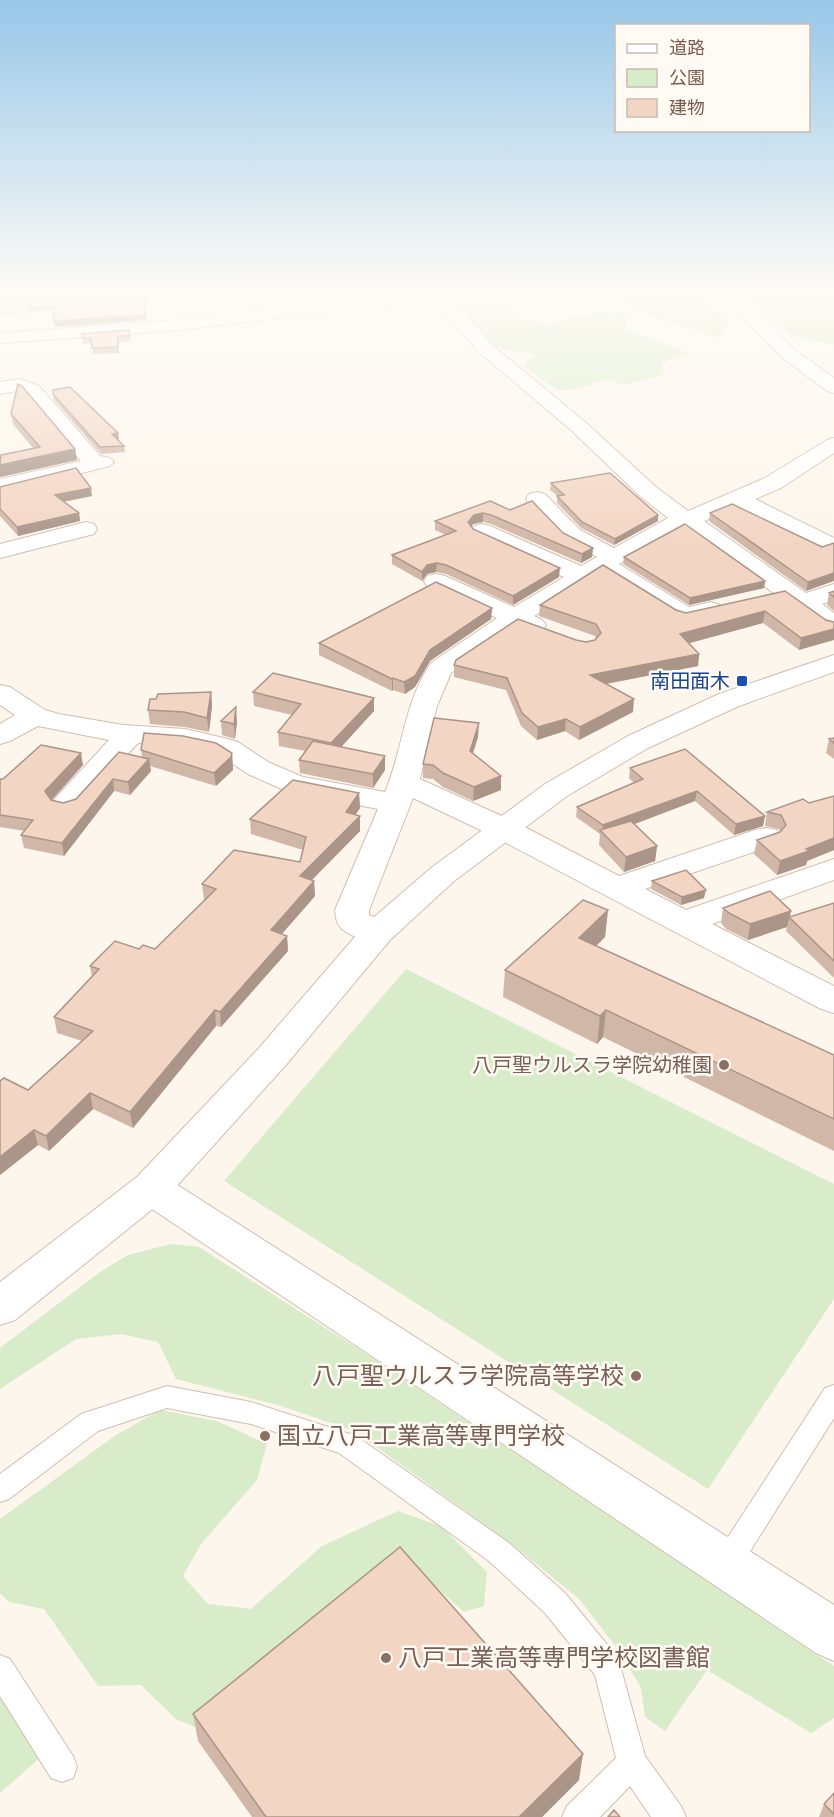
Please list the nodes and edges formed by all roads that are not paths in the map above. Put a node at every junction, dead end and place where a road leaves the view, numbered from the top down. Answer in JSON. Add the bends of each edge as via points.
{"nodes":[{"id":1,"x":519,"y":376,"type":"edge"},
{"id":2,"x":819,"y":376,"type":"edge"},
{"id":3,"x":834,"y":387,"type":"edge"},
{"id":4,"x":0,"y":388,"type":"edge"},
{"id":5,"x":834,"y":444,"type":"edge"},
{"id":6,"x":0,"y":486,"type":"edge"},
{"id":7,"x":537,"y":499,"type":"dead end"},
{"id":8,"x":738,"y":499,"type":"junction"},
{"id":9,"x":686,"y":520,"type":"junction"},
{"id":10,"x":86,"y":529,"type":"dead end"},
{"id":11,"x":482,"y":531,"type":"edge"},
{"id":12,"x":827,"y":544,"type":"edge"},
{"id":13,"x":0,"y":551,"type":"edge"},
{"id":14,"x":600,"y":566,"type":"junction"},
{"id":15,"x":436,"y":581,"type":"edge"},
{"id":16,"x":834,"y":591,"type":"edge"},
{"id":17,"x":796,"y":598,"type":"junction"},
{"id":18,"x":514,"y":618,"type":"junction"},
{"id":19,"x":834,"y":625,"type":"edge"},
{"id":20,"x":555,"y":633,"type":"edge"},
{"id":21,"x":834,"y":663,"type":"edge"},
{"id":22,"x":0,"y":693,"type":"edge"},
{"id":23,"x":35,"y":716,"type":"junction"},
{"id":24,"x":0,"y":735,"type":"edge"},
{"id":25,"x":130,"y":735,"type":"junction"},
{"id":26,"x":399,"y":793,"type":"junction"},
{"id":27,"x":65,"y":804,"type":"edge"},
{"id":28,"x":502,"y":828,"type":"junction"},
{"id":29,"x":766,"y":837,"type":"edge"},
{"id":30,"x":834,"y":869,"type":"edge"},
{"id":31,"x":615,"y":888,"type":"junction"},
{"id":32,"x":682,"y":923,"type":"junction"},
{"id":33,"x":378,"y":932,"type":"junction"},
{"id":34,"x":834,"y":1001,"type":"edge"},
{"id":35,"x":151,"y":1188,"type":"junction"},
{"id":36,"x":0,"y":1307,"type":"edge"},
{"id":37,"x":834,"y":1396,"type":"edge"},
{"id":38,"x":0,"y":1490,"type":"edge"},
{"id":39,"x":726,"y":1564,"type":"junction"},
{"id":40,"x":834,"y":1635,"type":"edge"},
{"id":41,"x":0,"y":1669,"type":"edge"},
{"id":42,"x":632,"y":1763,"type":"junction"},
{"id":43,"x":62,"y":1767,"type":"dead end"},
{"id":44,"x":578,"y":1817,"type":"edge"},
{"id":45,"x":670,"y":1817,"type":"edge"}],
"edges":[{"from":1,"to":9,"type":"street","via":[[630,477]]},
{"from":2,"to":3,"type":"street"},
{"from":4,"to":6,"type":"street","via":[[20,385],[32,390],[104,462]]},
{"from":5,"to":8,"type":"street","via":[[773,483]]},
{"from":7,"to":14,"type":"street"},
{"from":8,"to":9,"type":"street"},
{"from":8,"to":12,"type":"street"},
{"from":9,"to":14,"type":"street"},
{"from":9,"to":17,"type":"street"},
{"from":10,"to":13,"type":"street"},
{"from":11,"to":14,"type":"street"},
{"from":14,"to":17,"type":"street","via":[[684,615],[742,603]]},
{"from":14,"to":18,"type":"street"},
{"from":15,"to":18,"type":"street"},
{"from":16,"to":17,"type":"street"},
{"from":17,"to":19,"type":"street"},
{"from":18,"to":20,"type":"street"},
{"from":18,"to":26,"type":"street","via":[[440,669],[423,706]]},
{"from":21,"to":28,"type":"street","via":[[729,700],[638,742],[556,790]]},
{"from":22,"to":23,"type":"street"},
{"from":23,"to":24,"type":"street"},
{"from":23,"to":25,"type":"street"},
{"from":25,"to":26,"type":"street","via":[[185,738],[228,748],[258,768],[295,784]]},
{"from":25,"to":27,"type":"street"},
{"from":26,"to":28,"type":"street"},
{"from":26,"to":33,"type":"street","via":[[352,910],[353,921]]},
{"from":28,"to":31,"type":"street"},
{"from":28,"to":33,"type":"street"},
{"from":29,"to":31,"type":"street"},
{"from":30,"to":32,"type":"street"},
{"from":31,"to":32,"type":"street"},
{"from":32,"to":34,"type":"street"},
{"from":33,"to":35,"type":"street","via":[[272,1057]]},
{"from":35,"to":36,"type":"street"},
{"from":35,"to":39,"type":"street"},
{"from":37,"to":39,"type":"lane"},
{"from":38,"to":42,"type":"lane","via":[[90,1422],[167,1397],[251,1413],[347,1444],[499,1552],[555,1603],[608,1668]]},
{"from":39,"to":40,"type":"street"},
{"from":41,"to":43,"type":"lane"},
{"from":42,"to":44,"type":"lane"},
{"from":42,"to":45,"type":"lane"}]}
